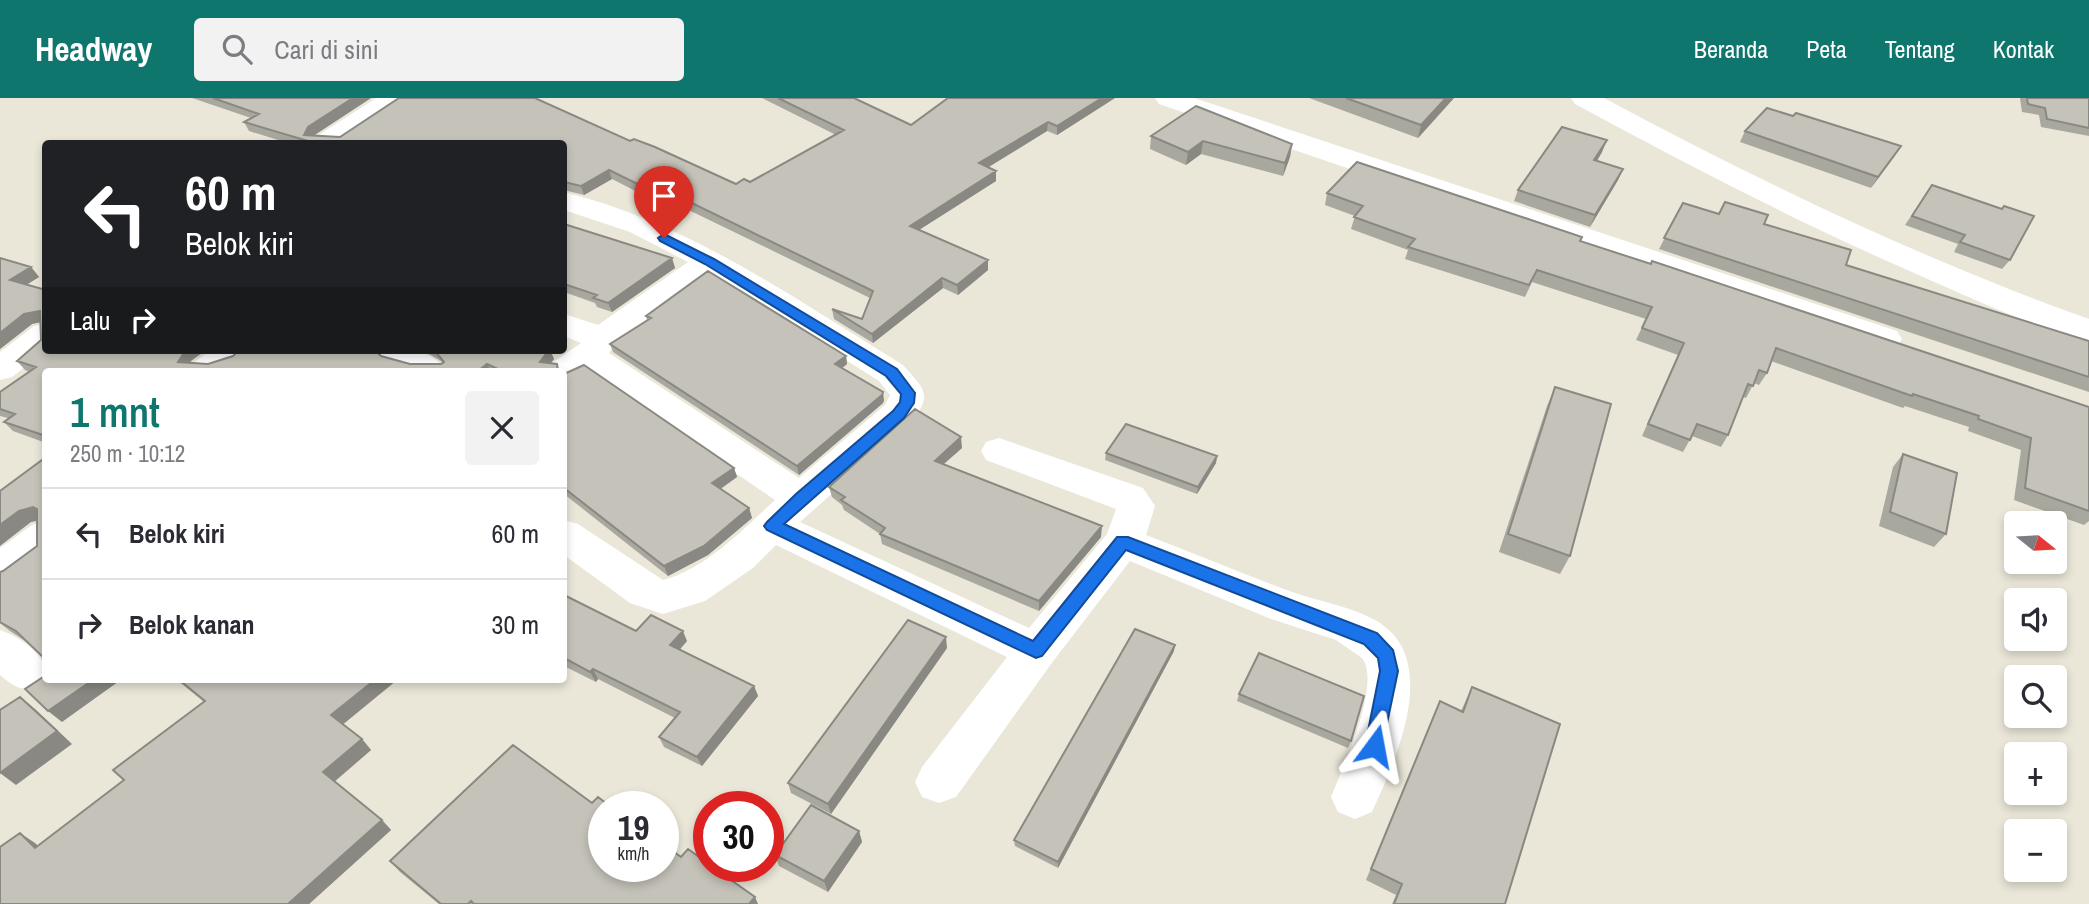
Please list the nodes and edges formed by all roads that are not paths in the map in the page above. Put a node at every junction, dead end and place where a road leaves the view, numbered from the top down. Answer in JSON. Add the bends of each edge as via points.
{"nodes":[{"id":1,"x":394,"y":98,"type":"edge"},
{"id":2,"x":1168,"y":98,"type":"edge"},
{"id":3,"x":1584,"y":98,"type":"edge"},
{"id":4,"x":330,"y":140,"type":"edge"},
{"id":5,"x":567,"y":202,"type":"edge"},
{"id":6,"x":710,"y":261,"type":"junction"},
{"id":7,"x":567,"y":329,"type":"edge"},
{"id":8,"x":2089,"y":331,"type":"edge"},
{"id":9,"x":42,"y":337,"type":"edge"},
{"id":10,"x":1909,"y":347,"type":"edge"},
{"id":11,"x":228,"y":354,"type":"edge"},
{"id":12,"x":585,"y":356,"type":"edge"},
{"id":13,"x":209,"y":368,"type":"edge"},
{"id":14,"x":0,"y":369,"type":"edge"},
{"id":15,"x":999,"y":451,"type":"dead end"},
{"id":16,"x":801,"y":498,"type":"junction"},
{"id":17,"x":772,"y":526,"type":"junction"},
{"id":18,"x":567,"y":537,"type":"edge"},
{"id":19,"x":42,"y":539,"type":"edge"},
{"id":20,"x":1123,"y":542,"type":"junction"},
{"id":21,"x":0,"y":570,"type":"edge"},
{"id":22,"x":1036,"y":651,"type":"junction"},
{"id":23,"x":939,"y":782,"type":"dead end"},
{"id":24,"x":1355,"y":797,"type":"dead end"}],
"edges":[{"from":1,"to":4,"type":"street"},
{"from":2,"to":10,"type":"street"},
{"from":3,"to":8,"type":"street","via":[[1776,198],[1971,286]]},
{"from":5,"to":6,"type":"street","via":[[641,226]]},
{"from":6,"to":12,"type":"street"},
{"from":6,"to":16,"type":"street","via":[[891,373],[908,393],[898,414]]},
{"from":7,"to":12,"type":"street"},
{"from":9,"to":14,"type":"street"},
{"from":11,"to":13,"type":"street"},
{"from":12,"to":16,"type":"street"},
{"from":15,"to":20,"type":"street","via":[[1129,498],[1136,506]]},
{"from":16,"to":17,"type":"street"},
{"from":17,"to":18,"type":"street","via":[[711,577],[663,597],[645,591]]},
{"from":17,"to":22,"type":"street"},
{"from":19,"to":21,"type":"street"},
{"from":20,"to":22,"type":"street"},
{"from":20,"to":24,"type":"street","via":[[1287,608],[1347,627],[1387,655],[1385,702],[1375,746]]},
{"from":22,"to":23,"type":"street"}]}
